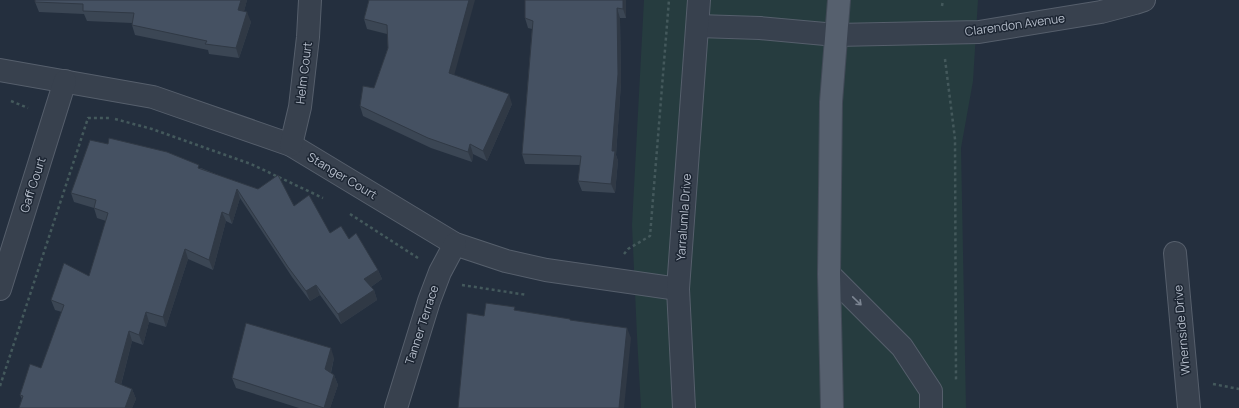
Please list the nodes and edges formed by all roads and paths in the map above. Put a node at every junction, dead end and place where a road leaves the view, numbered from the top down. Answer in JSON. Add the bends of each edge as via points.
{"nodes":[{"id":1,"x":310,"y":0,"type":"edge"},
{"id":2,"x":669,"y":0,"type":"edge"},
{"id":3,"x":699,"y":0,"type":"edge"},
{"id":4,"x":838,"y":0,"type":"edge"},
{"id":5,"x":943,"y":0,"type":"edge"},
{"id":6,"x":1144,"y":0,"type":"edge"},
{"id":7,"x":698,"y":26,"type":"junction"},
{"id":8,"x":942,"y":33,"type":"junction"},
{"id":9,"x":836,"y":35,"type":"junction"},
{"id":10,"x":0,"y":70,"type":"edge"},
{"id":11,"x":65,"y":81,"type":"junction"},
{"id":12,"x":291,"y":145,"type":"junction"},
{"id":13,"x":329,"y":201,"type":"dead end"},
{"id":14,"x":349,"y":213,"type":"dead end"},
{"id":15,"x":455,"y":244,"type":"junction"},
{"id":16,"x":1176,"y":253,"type":"dead end"},
{"id":17,"x":440,"y":272,"type":"junction"},
{"id":18,"x":829,"y":274,"type":"junction"},
{"id":19,"x":618,"y":281,"type":"junction"},
{"id":20,"x":0,"y":289,"type":"edge"},
{"id":21,"x":678,"y":289,"type":"junction"},
{"id":22,"x":534,"y":296,"type":"dead end"},
{"id":23,"x":956,"y":384,"type":"dead end"},
{"id":24,"x":0,"y":386,"type":"edge"},
{"id":25,"x":396,"y":408,"type":"edge"},
{"id":26,"x":684,"y":408,"type":"edge"},
{"id":27,"x":832,"y":408,"type":"edge"},
{"id":28,"x":931,"y":408,"type":"edge"},
{"id":29,"x":1189,"y":408,"type":"edge"}],
"edges":[{"from":1,"to":12,"type":"street","name":"Helm Court","via":[[300,107]]},
{"from":2,"to":19,"type":"path","via":[[650,236],[628,249],[620,259]]},
{"from":3,"to":7,"type":"street","name":"Yarralumla Drive"},
{"from":4,"to":9,"type":"main road"},
{"from":5,"to":8,"type":"path"},
{"from":6,"to":8,"type":"street","name":"Clarendon Avenue","via":[[1101,12],[980,32]]},
{"from":7,"to":9,"type":"street","via":[[760,28]]},
{"from":7,"to":21,"type":"street","name":"Yarralumla Drive"},
{"from":8,"to":9,"type":"street","name":"Clarendon Avenue"},
{"from":8,"to":23,"type":"path","via":[[955,139]]},
{"from":9,"to":18,"type":"main road","via":[[831,102]]},
{"from":10,"to":11,"type":"street","name":"Stanger Court"},
{"from":11,"to":12,"type":"street","name":"Stanger Court","via":[[153,97]]},
{"from":11,"to":20,"type":"street","name":"Gaff Court"},
{"from":12,"to":15,"type":"street","name":"Stanger Court"},
{"from":13,"to":24,"type":"path","via":[[251,164],[192,142],[112,118],[88,118]]},
{"from":14,"to":17,"type":"path"},
{"from":15,"to":17,"type":"street","name":"Tanner Terrace"},
{"from":15,"to":19,"type":"street","name":"Stanger Court","via":[[506,261]]},
{"from":16,"to":29,"type":"street","name":"Whernside Drive"},
{"from":17,"to":22,"type":"path","via":[[458,285]]},
{"from":17,"to":25,"type":"street","name":"Tanner Terrace"},
{"from":18,"to":27,"type":"main road"},
{"from":18,"to":28,"type":"street","one_way":true,"via":[[902,346],[931,390]]},
{"from":19,"to":21,"type":"street","name":"Stanger Court"},
{"from":21,"to":26,"type":"street","name":"Yarralumla Drive"}]}
